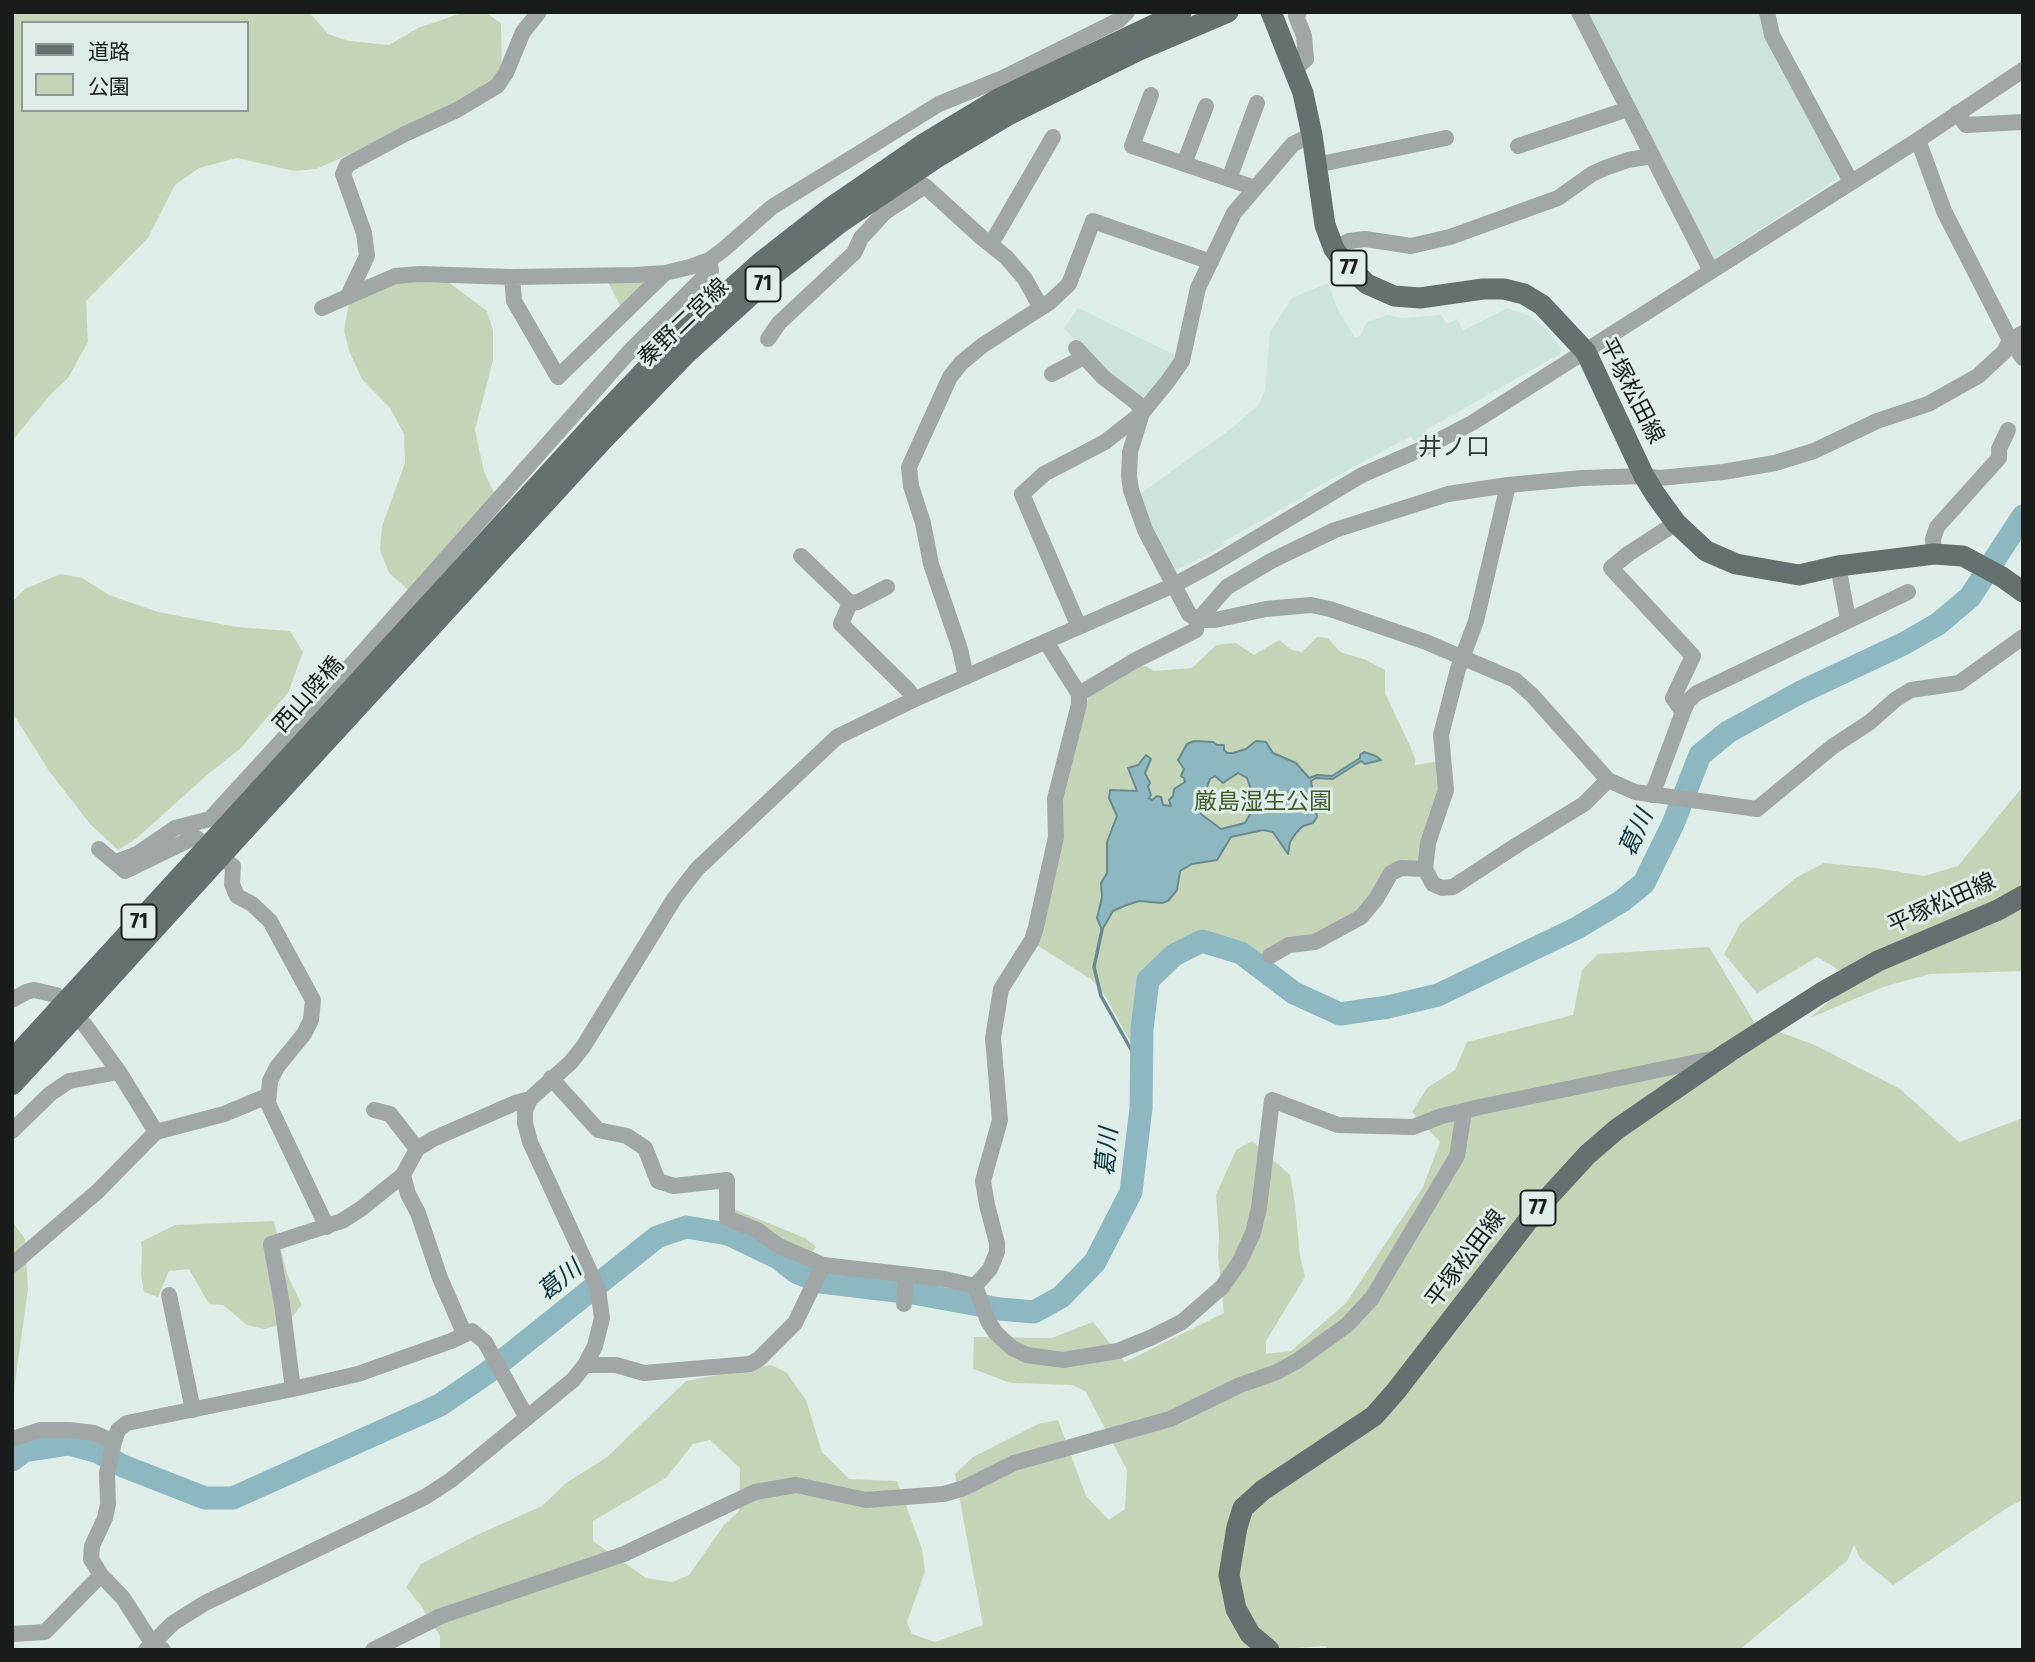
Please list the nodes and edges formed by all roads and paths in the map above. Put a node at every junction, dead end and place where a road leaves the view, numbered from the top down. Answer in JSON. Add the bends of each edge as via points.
{"nodes":[{"id":1,"x":539,"y":12,"type":"edge"},
{"id":2,"x":1127,"y":12,"type":"edge"},
{"id":3,"x":1181,"y":12,"type":"edge"},
{"id":4,"x":1228,"y":12,"type":"edge"},
{"id":5,"x":1271,"y":12,"type":"edge"},
{"id":6,"x":1299,"y":12,"type":"edge"},
{"id":7,"x":1579,"y":12,"type":"edge"},
{"id":8,"x":1767,"y":12,"type":"edge"},
{"id":9,"x":1295,"y":69,"type":"junction"},
{"id":10,"x":2023,"y":70,"type":"edge"},
{"id":11,"x":1151,"y":95,"type":"dead end"},
{"id":12,"x":1257,"y":103,"type":"dead end"},
{"id":13,"x":1206,"y":106,"type":"dead end"},
{"id":14,"x":1628,"y":109,"type":"junction"},
{"id":15,"x":1957,"y":113,"type":"junction"},
{"id":16,"x":2023,"y":122,"type":"edge"},
{"id":17,"x":1312,"y":135,"type":"junction"},
{"id":18,"x":1053,"y":137,"type":"dead end"},
{"id":19,"x":1446,"y":138,"type":"dead end"},
{"id":20,"x":1918,"y":139,"type":"junction"},
{"id":21,"x":1518,"y":146,"type":"dead end"},
{"id":22,"x":1652,"y":156,"type":"junction"},
{"id":23,"x":1184,"y":164,"type":"junction"},
{"id":24,"x":1316,"y":165,"type":"junction"},
{"id":25,"x":1229,"y":179,"type":"junction"},
{"id":26,"x":1851,"y":182,"type":"junction"},
{"id":27,"x":1255,"y":188,"type":"junction"},
{"id":28,"x":991,"y":244,"type":"junction"},
{"id":29,"x":1334,"y":249,"type":"junction"},
{"id":30,"x":709,"y":260,"type":"junction"},
{"id":31,"x":1211,"y":262,"type":"junction"},
{"id":32,"x":1711,"y":271,"type":"junction"},
{"id":33,"x":664,"y":273,"type":"junction"},
{"id":34,"x":512,"y":277,"type":"junction"},
{"id":35,"x":348,"y":296,"type":"junction"},
{"id":36,"x":1040,"y":306,"type":"junction"},
{"id":37,"x":322,"y":308,"type":"dead end"},
{"id":38,"x":2016,"y":336,"type":"edge"},
{"id":39,"x":768,"y":339,"type":"dead end"},
{"id":40,"x":1586,"y":352,"type":"junction"},
{"id":41,"x":2023,"y":358,"type":"edge"},
{"id":42,"x":1052,"y":374,"type":"dead end"},
{"id":43,"x":1142,"y":412,"type":"junction"},
{"id":44,"x":2008,"y":430,"type":"dead end"},
{"id":45,"x":1644,"y":476,"type":"junction"},
{"id":46,"x":1508,"y":485,"type":"junction"},
{"id":47,"x":1676,"y":523,"type":"junction"},
{"id":48,"x":1934,"y":554,"type":"junction"},
{"id":49,"x":801,"y":556,"type":"dead end"},
{"id":50,"x":1838,"y":566,"type":"junction"},
{"id":51,"x":1174,"y":584,"type":"junction"},
{"id":52,"x":887,"y":587,"type":"dead end"},
{"id":53,"x":1908,"y":592,"type":"dead end"},
{"id":54,"x":2023,"y":592,"type":"edge"},
{"id":55,"x":850,"y":603,"type":"junction"},
{"id":56,"x":1848,"y":619,"type":"junction"},
{"id":57,"x":1198,"y":620,"type":"junction"},
{"id":58,"x":1080,"y":627,"type":"junction"},
{"id":59,"x":2023,"y":637,"type":"edge"},
{"id":60,"x":1046,"y":642,"type":"junction"},
{"id":61,"x":1463,"y":660,"type":"junction"},
{"id":62,"x":376,"y":662,"type":"junction"},
{"id":63,"x":967,"y":677,"type":"junction"},
{"id":64,"x":1079,"y":694,"type":"junction"},
{"id":65,"x":913,"y":699,"type":"junction"},
{"id":66,"x":1683,"y":712,"type":"junction"},
{"id":67,"x":282,"y":764,"type":"junction"},
{"id":68,"x":1608,"y":780,"type":"junction"},
{"id":69,"x":1652,"y":795,"type":"junction"},
{"id":70,"x":99,"y":849,"type":"dead end"},
{"id":71,"x":116,"y":862,"type":"junction"},
{"id":72,"x":1424,"y":869,"type":"junction"},
{"id":73,"x":2023,"y":896,"type":"edge"},
{"id":74,"x":1270,"y":956,"type":"dead end"},
{"id":75,"x":12,"y":1000,"type":"edge"},
{"id":76,"x":64,"y":1017,"type":"junction"},
{"id":77,"x":1722,"y":1057,"type":"junction"},
{"id":78,"x":12,"y":1060,"type":"edge"},
{"id":79,"x":119,"y":1072,"type":"junction"},
{"id":80,"x":551,"y":1078,"type":"junction"},
{"id":81,"x":12,"y":1085,"type":"edge"},
{"id":82,"x":530,"y":1099,"type":"junction"},
{"id":83,"x":268,"y":1104,"type":"junction"},
{"id":84,"x":374,"y":1110,"type":"dead end"},
{"id":85,"x":1464,"y":1112,"type":"junction"},
{"id":86,"x":12,"y":1131,"type":"edge"},
{"id":87,"x":156,"y":1132,"type":"junction"},
{"id":88,"x":417,"y":1149,"type":"junction"},
{"id":89,"x":403,"y":1175,"type":"junction"},
{"id":90,"x":327,"y":1227,"type":"junction"},
{"id":91,"x":12,"y":1265,"type":"edge"},
{"id":92,"x":822,"y":1267,"type":"junction"},
{"id":93,"x":906,"y":1275,"type":"junction"},
{"id":94,"x":976,"y":1290,"type":"junction"},
{"id":95,"x":169,"y":1296,"type":"dead end"},
{"id":96,"x":904,"y":1304,"type":"dead end"},
{"id":97,"x":464,"y":1333,"type":"junction"},
{"id":98,"x":586,"y":1366,"type":"junction"},
{"id":99,"x":293,"y":1389,"type":"junction"},
{"id":100,"x":193,"y":1410,"type":"junction"},
{"id":101,"x":527,"y":1418,"type":"junction"},
{"id":102,"x":12,"y":1439,"type":"edge"},
{"id":103,"x":113,"y":1443,"type":"junction"},
{"id":104,"x":101,"y":1575,"type":"junction"},
{"id":105,"x":12,"y":1634,"type":"edge"},
{"id":106,"x":154,"y":1647,"type":"edge"},
{"id":107,"x":373,"y":1650,"type":"edge"},
{"id":108,"x":1269,"y":1650,"type":"edge"}],
"edges":[{"from":1,"to":35,"type":"street","via":[[523,32],[497,86],[347,165],[343,174],[364,233],[367,256]]},
{"from":2,"to":30,"type":"street","via":[[1003,78],[939,104],[772,208]]},
{"from":3,"to":62,"type":"main road","name":"秦野二宮線","number":"71","via":[[988,106],[850,194],[761,262],[674,340]]},
{"from":4,"to":62,"type":"main road","name":"秦野二宮線","number":"71","via":[[1139,50],[999,120],[852,215],[772,276],[686,354]]},
{"from":5,"to":9,"type":"main road","name":"平塚松田線","number":"77"},
{"from":6,"to":9,"type":"street","via":[[1296,16],[1306,59]]},
{"from":7,"to":14,"type":"street"},
{"from":8,"to":26,"type":"street","via":[[1772,35]]},
{"from":9,"to":17,"type":"main road","name":"平塚松田線","number":"77"},
{"from":10,"to":15,"type":"street"},
{"from":11,"to":23,"type":"street","via":[[1132,146]]},
{"from":12,"to":25,"type":"street"},
{"from":13,"to":23,"type":"street"},
{"from":14,"to":21,"type":"street"},
{"from":14,"to":22,"type":"street"},
{"from":15,"to":16,"type":"street","via":[[1966,125]]},
{"from":15,"to":20,"type":"street"},
{"from":17,"to":24,"type":"main road","name":"平塚松田線","number":"77"},
{"from":17,"to":27,"type":"street","via":[[1293,144]]},
{"from":18,"to":28,"type":"street"},
{"from":19,"to":24,"type":"street"},
{"from":20,"to":26,"type":"street"},
{"from":20,"to":38,"type":"street","via":[[1944,211]]},
{"from":22,"to":29,"type":"street","via":[[1605,168],[1558,198],[1450,237],[1411,246],[1365,239]]},
{"from":22,"to":32,"type":"street"},
{"from":23,"to":25,"type":"street"},
{"from":24,"to":29,"type":"main road","name":"平塚松田線","number":"77","via":[[1325,225]]},
{"from":25,"to":27,"type":"street"},
{"from":26,"to":32,"type":"street"},
{"from":27,"to":31,"type":"street","via":[[1234,213]]},
{"from":28,"to":36,"type":"street","via":[[1025,279]]},
{"from":28,"to":39,"type":"street","via":[[925,186],[885,212],[854,253],[779,323]]},
{"from":29,"to":40,"type":"main road","name":"平塚松田線","number":"77","via":[[1367,284],[1394,296],[1420,298],[1483,289],[1524,294],[1552,312]]},
{"from":30,"to":33,"type":"street"},
{"from":30,"to":62,"type":"street","via":[[711,270],[630,351]]},
{"from":31,"to":36,"type":"street","via":[[1093,221],[1069,284]]},
{"from":31,"to":43,"type":"street","via":[[1198,288],[1182,361]]},
{"from":32,"to":40,"type":"street"},
{"from":33,"to":34,"type":"street"},
{"from":33,"to":34,"type":"street","via":[[558,377],[514,301]]},
{"from":34,"to":35,"type":"street","via":[[395,276]]},
{"from":35,"to":37,"type":"street"},
{"from":36,"to":63,"type":"street","via":[[961,363],[950,377],[909,467],[931,564]]},
{"from":38,"to":41,"type":"street"},
{"from":38,"to":45,"type":"street","via":[[1978,376],[1928,404],[1877,421],[1814,452],[1723,472]]},
{"from":40,"to":45,"type":"main road","name":"平塚松田線","number":"77"},
{"from":40,"to":51,"type":"street","via":[[1472,423],[1362,475]]},
{"from":42,"to":43,"type":"street","via":[[1080,352]]},
{"from":43,"to":51,"type":"street","via":[[1130,452],[1131,490]]},
{"from":43,"to":58,"type":"street","via":[[1105,442],[1044,474],[1022,494]]},
{"from":44,"to":48,"type":"street","via":[[1999,458],[1937,527]]},
{"from":45,"to":46,"type":"street"},
{"from":45,"to":47,"type":"main road","name":"平塚松田線","number":"77"},
{"from":46,"to":57,"type":"street","via":[[1448,494],[1335,530],[1227,587]]},
{"from":46,"to":61,"type":"street"},
{"from":47,"to":50,"type":"main road","name":"平塚松田線","number":"77","via":[[1706,551],[1737,564],[1798,575]]},
{"from":47,"to":66,"type":"street","via":[[1611,568],[1693,656],[1666,695]]},
{"from":48,"to":50,"type":"main road","name":"平塚松田線","number":"77"},
{"from":48,"to":54,"type":"main road","name":"平塚松田線","number":"77","via":[[1976,561]]},
{"from":49,"to":55,"type":"street"},
{"from":50,"to":56,"type":"street"},
{"from":51,"to":57,"type":"street","via":[[1189,614]]},
{"from":51,"to":58,"type":"street"},
{"from":52,"to":55,"type":"street"},
{"from":53,"to":56,"type":"street"},
{"from":55,"to":65,"type":"street","via":[[841,624]]},
{"from":56,"to":66,"type":"street","via":[[1698,693]]},
{"from":57,"to":61,"type":"street","via":[[1311,605],[1393,630]]},
{"from":57,"to":64,"type":"street","via":[[1196,630]]},
{"from":58,"to":60,"type":"street"},
{"from":59,"to":69,"type":"street","via":[[1959,683],[1911,690],[1896,699],[1757,809]]},
{"from":60,"to":63,"type":"street"},
{"from":60,"to":64,"type":"street"},
{"from":61,"to":68,"type":"street","via":[[1515,680]]},
{"from":61,"to":72,"type":"street","via":[[1441,735],[1446,790]]},
{"from":62,"to":67,"type":"main road","name":"西山陸橋","number":"71"},
{"from":63,"to":65,"type":"street"},
{"from":64,"to":94,"type":"street","via":[[1055,799],[1056,837],[1036,927],[1001,989],[993,1038],[1000,1120],[983,1181],[998,1243],[990,1269]]},
{"from":65,"to":80,"type":"street","via":[[837,737],[696,869],[583,1047]]},
{"from":66,"to":69,"type":"street"},
{"from":67,"to":71,"type":"street","via":[[210,819],[175,828],[137,854]]},
{"from":67,"to":76,"type":"main road","number":"71","bridge":true,"via":[[225,840]]},
{"from":68,"to":69,"type":"street"},
{"from":68,"to":72,"type":"street","via":[[1584,804],[1453,887],[1433,884]]},
{"from":70,"to":71,"type":"street"},
{"from":71,"to":83,"type":"street","via":[[125,871],[195,837],[233,866],[237,897],[270,921],[313,1000],[304,1034],[270,1081]]},
{"from":72,"to":74,"type":"street","via":[[1401,868],[1391,873],[1361,917],[1315,942],[1289,946]]},
{"from":73,"to":77,"type":"main road","name":"平塚松田線","number":"77","via":[[1878,961]]},
{"from":75,"to":79,"type":"street","via":[[34,990],[55,995],[84,1024]]},
{"from":76,"to":78,"type":"main road","number":"71"},
{"from":76,"to":81,"type":"main road","number":"71"},
{"from":77,"to":85,"type":"street"},
{"from":77,"to":108,"type":"main road","name":"平塚松田線","number":"77","via":[[1587,1155],[1533,1214],[1374,1416],[1243,1508],[1229,1575],[1236,1609],[1250,1634]]},
{"from":79,"to":86,"type":"street","via":[[69,1082]]},
{"from":79,"to":87,"type":"street"},
{"from":80,"to":82,"type":"street"},
{"from":80,"to":92,"type":"street","via":[[598,1130],[627,1136],[645,1148],[658,1181],[674,1186],[727,1180],[727,1218]]},
{"from":82,"to":88,"type":"street"},
{"from":82,"to":98,"type":"street","via":[[525,1123],[530,1142],[600,1302],[602,1318]]},
{"from":83,"to":87,"type":"street","via":[[265,1097],[224,1114]]},
{"from":83,"to":90,"type":"street"},
{"from":84,"to":88,"type":"street","via":[[390,1114]]},
{"from":85,"to":94,"type":"street","via":[[1413,1127],[1338,1125],[1272,1100],[1254,1233],[1239,1263],[1222,1286],[1182,1322],[1118,1351],[1063,1360],[1012,1348],[995,1332]]},
{"from":85,"to":107,"type":"street","via":[[1457,1156],[1372,1298],[1347,1325],[1277,1372],[1170,1419],[1014,1462],[964,1488],[944,1493],[866,1500],[796,1485],[755,1492],[624,1554],[441,1616]]},
{"from":87,"to":91,"type":"street","via":[[98,1191]]},
{"from":88,"to":89,"type":"street"},
{"from":89,"to":90,"type":"street","via":[[362,1208]]},
{"from":89,"to":97,"type":"street"},
{"from":90,"to":99,"type":"street","via":[[271,1244]]},
{"from":92,"to":93,"type":"street"},
{"from":92,"to":98,"type":"street","via":[[795,1323],[750,1364],[644,1373],[616,1365]]},
{"from":93,"to":94,"type":"street","via":[[945,1279]]},
{"from":93,"to":96,"type":"street"},
{"from":95,"to":100,"type":"street"},
{"from":97,"to":99,"type":"street","via":[[358,1374]]},
{"from":97,"to":101,"type":"street","via":[[472,1331],[485,1342]]},
{"from":98,"to":101,"type":"street"},
{"from":99,"to":100,"type":"street"},
{"from":100,"to":103,"type":"street","via":[[127,1423]]},
{"from":101,"to":106,"type":"street","via":[[425,1497],[205,1603],[173,1623]]},
{"from":102,"to":103,"type":"street","via":[[40,1430],[69,1430],[94,1433]]},
{"from":103,"to":104,"type":"street","via":[[107,1473],[108,1504],[92,1546],[91,1559]]},
{"from":104,"to":105,"type":"street","via":[[45,1632]]},
{"from":104,"to":106,"type":"street","via":[[124,1598]]}]}
